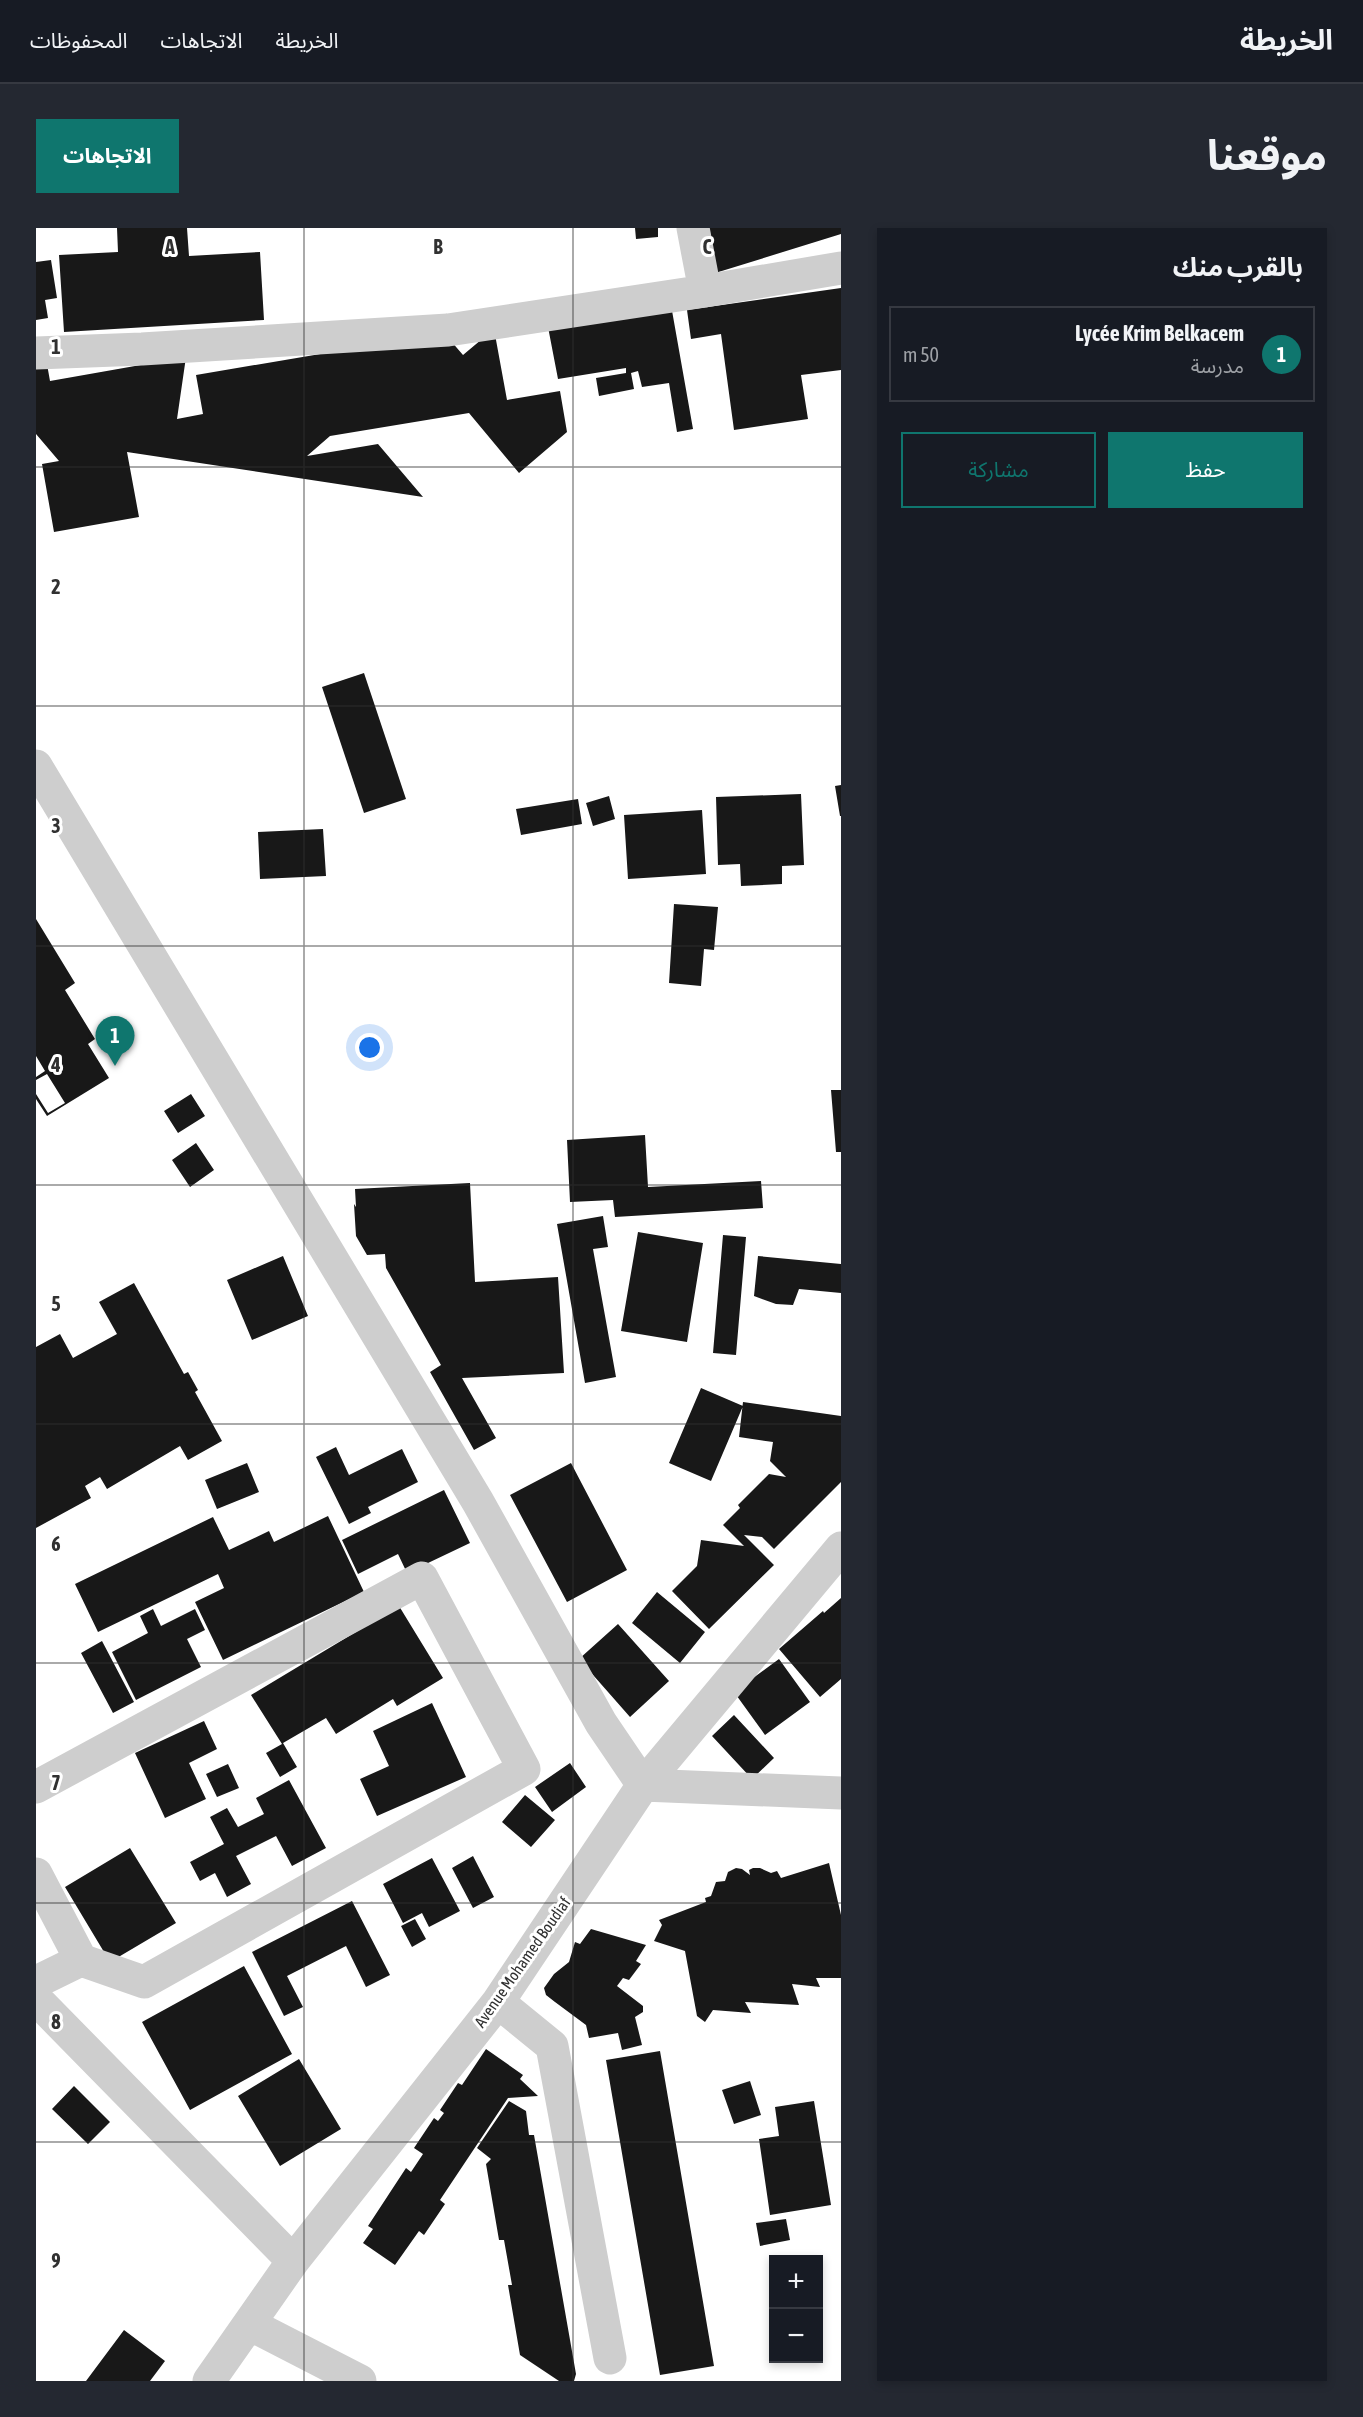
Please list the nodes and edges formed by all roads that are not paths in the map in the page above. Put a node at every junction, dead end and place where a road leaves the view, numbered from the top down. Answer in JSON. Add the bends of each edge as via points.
{"nodes":[{"id":1,"x":693,"y":228,"type":"edge"},
{"id":2,"x":841,"y":268,"type":"edge"},
{"id":3,"x":705,"y":291,"type":"junction"},
{"id":4,"x":36,"y":353,"type":"edge"},
{"id":5,"x":36,"y":766,"type":"edge"},
{"id":6,"x":841,"y":1548,"type":"edge"},
{"id":7,"x":643,"y":1785,"type":"junction"},
{"id":8,"x":36,"y":1787,"type":"edge"},
{"id":9,"x":841,"y":1793,"type":"edge"},
{"id":10,"x":36,"y":1874,"type":"edge"},
{"id":11,"x":81,"y":1960,"type":"junction"},
{"id":12,"x":36,"y":1982,"type":"edge"},
{"id":13,"x":36,"y":1999,"type":"edge"},
{"id":14,"x":498,"y":2002,"type":"junction"},
{"id":15,"x":293,"y":2260,"type":"junction"},
{"id":16,"x":249,"y":2324,"type":"junction"},
{"id":17,"x":610,"y":2358,"type":"dead end"},
{"id":18,"x":209,"y":2381,"type":"edge"},
{"id":19,"x":360,"y":2381,"type":"edge"}],
"edges":[{"from":1,"to":3,"type":"street"},
{"from":2,"to":3,"type":"street"},
{"from":3,"to":4,"type":"street","via":[[448,330]]},
{"from":5,"to":7,"type":"street","via":[[478,1502],[601,1723]]},
{"from":6,"to":7,"type":"street","name":"Avenue Mohamed Boudiaf"},
{"from":7,"to":9,"type":"street"},
{"from":7,"to":14,"type":"street","name":"Avenue Mohamed Boudiaf"},
{"from":8,"to":11,"type":"street","via":[[422,1578],[524,1769],[144,1982]]},
{"from":10,"to":11,"type":"street"},
{"from":11,"to":12,"type":"street"},
{"from":13,"to":15,"type":"street"},
{"from":14,"to":15,"type":"street","name":"Avenue Mohamed Boudiaf"},
{"from":14,"to":17,"type":"street","via":[[552,2046]]},
{"from":15,"to":16,"type":"street","name":"Avenue Mohamed Boudiaf"},
{"from":16,"to":18,"type":"street","name":"Avenue Mohamed Boudiaf"},
{"from":16,"to":19,"type":"street"}]}
